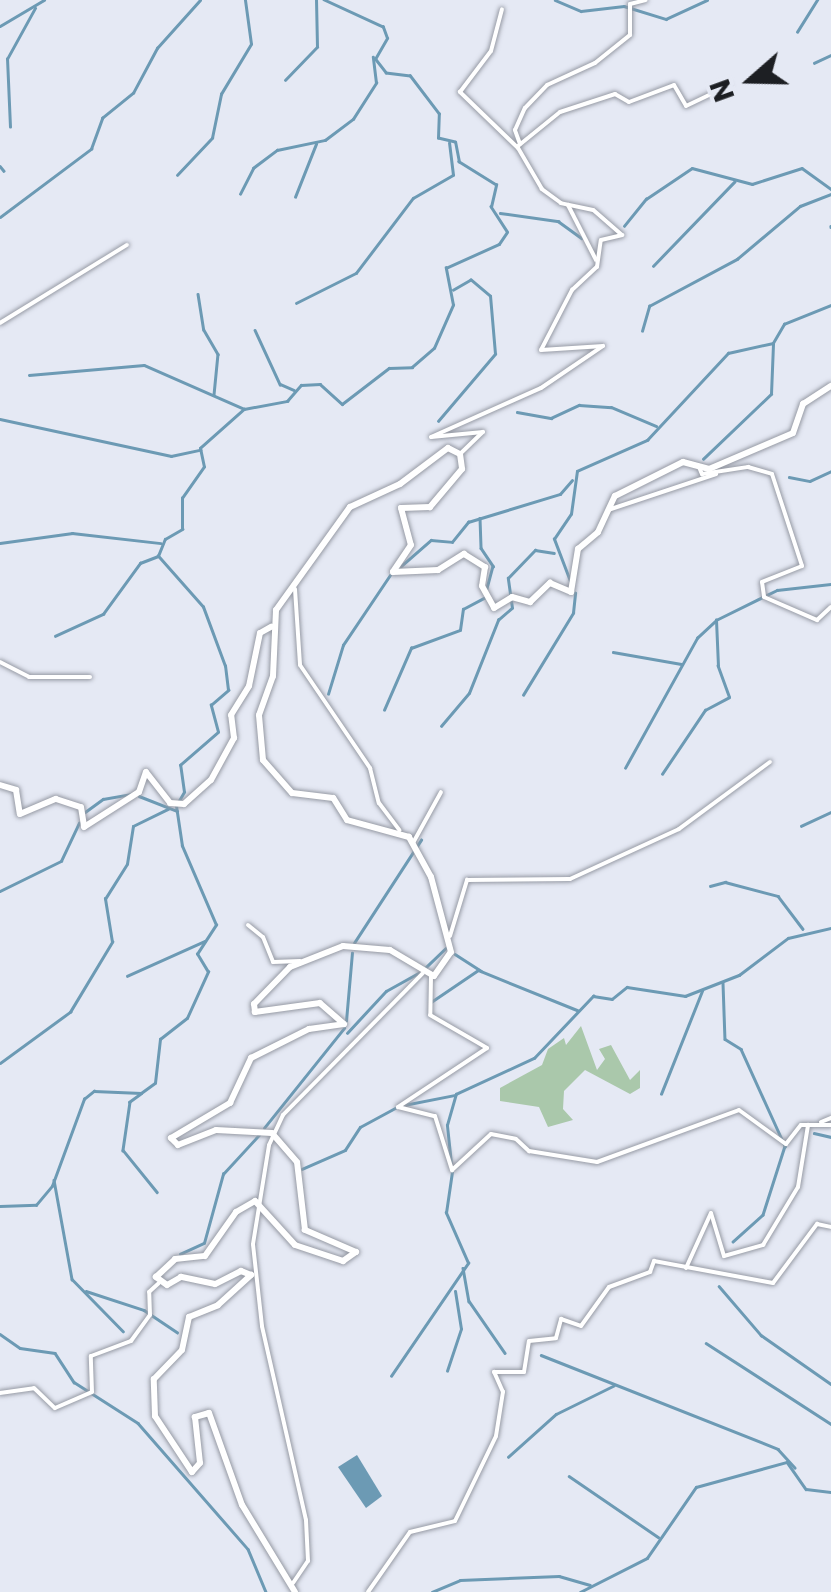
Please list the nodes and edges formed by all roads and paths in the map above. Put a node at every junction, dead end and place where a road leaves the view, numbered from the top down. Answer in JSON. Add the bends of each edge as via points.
{"nodes":[{"id":1,"x":646,"y":0,"type":"edge"},
{"id":2,"x":502,"y":9,"type":"dead end"},
{"id":3,"x":728,"y":86,"type":"dead end"},
{"id":4,"x":518,"y":146,"type":"junction"},
{"id":5,"x":568,"y":205,"type":"junction"},
{"id":6,"x":127,"y":246,"type":"dead end"},
{"id":7,"x":598,"y":264,"type":"junction"},
{"id":8,"x":0,"y":323,"type":"edge"},
{"id":9,"x":831,"y":386,"type":"edge"},
{"id":10,"x":460,"y":454,"type":"junction"},
{"id":11,"x":700,"y":464,"type":"junction"},
{"id":12,"x":718,"y":474,"type":"junction"},
{"id":13,"x":608,"y":510,"type":"junction"},
{"id":14,"x":296,"y":580,"type":"junction"},
{"id":15,"x":831,"y":606,"type":"edge"},
{"id":16,"x":271,"y":627,"type":"junction"},
{"id":17,"x":0,"y":662,"type":"edge"},
{"id":18,"x":90,"y":677,"type":"dead end"},
{"id":19,"x":770,"y":762,"type":"dead end"},
{"id":20,"x":0,"y":784,"type":"edge"},
{"id":21,"x":441,"y":792,"type":"dead end"},
{"id":22,"x":399,"y":830,"type":"junction"},
{"id":23,"x":413,"y":842,"type":"junction"},
{"id":24,"x":248,"y":925,"type":"dead end"},
{"id":25,"x":447,"y":939,"type":"junction"},
{"id":26,"x":300,"y":961,"type":"junction"},
{"id":27,"x":427,"y":975,"type":"junction"},
{"id":28,"x":831,"y":1122,"type":"edge"},
{"id":29,"x":808,"y":1125,"type":"junction"},
{"id":30,"x":272,"y":1133,"type":"junction"},
{"id":31,"x":260,"y":1202,"type":"junction"},
{"id":32,"x":831,"y":1227,"type":"edge"},
{"id":33,"x":684,"y":1270,"type":"junction"},
{"id":34,"x":158,"y":1284,"type":"junction"},
{"id":35,"x":0,"y":1394,"type":"edge"},
{"id":36,"x":294,"y":1588,"type":"edge"},
{"id":37,"x":368,"y":1592,"type":"edge"}],
"edges":[{"from":1,"to":4,"type":"street","via":[[630,4],[630,36],[595,64],[548,85],[525,108],[515,130]]},
{"from":2,"to":4,"type":"street","via":[[491,51],[460,89]]},
{"from":3,"to":4,"type":"street","via":[[686,106],[674,85],[629,102],[612,95],[560,112]]},
{"from":4,"to":5,"type":"street","via":[[542,189]]},
{"from":5,"to":7,"type":"street"},
{"from":5,"to":7,"type":"street","via":[[592,210],[622,233],[601,240]]},
{"from":6,"to":8,"type":"street"},
{"from":7,"to":10,"type":"street","via":[[572,290],[541,350],[603,346],[541,388],[430,438],[482,432]]},
{"from":9,"to":11,"type":"street","via":[[804,404],[793,434],[709,469]]},
{"from":10,"to":13,"type":"street","via":[[462,470],[438,502],[400,508],[411,544],[393,562],[396,574],[438,570],[464,554],[485,567],[482,586],[494,608],[512,596],[530,602],[550,583],[570,592],[578,550]]},
{"from":10,"to":14,"type":"street","via":[[448,448],[400,484],[350,506]]},
{"from":11,"to":12,"type":"street","via":[[702,474]]},
{"from":11,"to":13,"type":"street","via":[[694,459],[662,471],[614,496]]},
{"from":12,"to":13,"type":"street"},
{"from":12,"to":15,"type":"street","via":[[770,472],[787,510],[787,535],[802,566],[762,582],[764,597],[816,620]]},
{"from":14,"to":16,"type":"street"},
{"from":14,"to":22,"type":"street","via":[[297,659],[370,768],[379,802]]},
{"from":16,"to":20,"type":"street","via":[[260,633],[249,686],[231,715],[234,738],[211,780],[184,804],[170,803],[146,772],[139,792],[84,826],[82,807],[60,800],[20,814],[16,790]]},
{"from":16,"to":22,"type":"street","via":[[273,676],[261,706],[260,750],[274,780],[305,800],[333,798],[347,820]]},
{"from":17,"to":18,"type":"street","via":[[29,678]]},
{"from":19,"to":25,"type":"street","via":[[680,828],[570,879],[468,880]]},
{"from":21,"to":23,"type":"street"},
{"from":22,"to":23,"type":"street"},
{"from":23,"to":25,"type":"street"},
{"from":24,"to":26,"type":"street","via":[[264,937],[273,962]]},
{"from":25,"to":27,"type":"street","via":[[449,964]]},
{"from":26,"to":27,"type":"street","via":[[338,946],[390,950]]},
{"from":26,"to":30,"type":"street","via":[[253,1009],[320,1003],[344,1024],[309,1029],[251,1058],[230,1102],[171,1138],[178,1146],[216,1130]]},
{"from":27,"to":29,"type":"street","via":[[430,1016],[488,1048],[398,1106],[434,1116],[452,1170],[492,1134],[529,1151],[597,1162],[738,1110],[783,1143]]},
{"from":27,"to":30,"type":"street","via":[[356,1035]]},
{"from":28,"to":29,"type":"street"},
{"from":29,"to":33,"type":"street","via":[[798,1186],[763,1245],[724,1256],[710,1212]]},
{"from":30,"to":31,"type":"street"},
{"from":30,"to":31,"type":"street","via":[[297,1162],[296,1202],[305,1230],[356,1254],[342,1261],[295,1244]]},
{"from":31,"to":34,"type":"street","via":[[242,1206],[205,1256],[167,1264]]},
{"from":31,"to":36,"type":"street","via":[[253,1244],[262,1326],[306,1520],[308,1561]]},
{"from":32,"to":33,"type":"street","via":[[816,1224],[788,1270],[767,1285]]},
{"from":33,"to":37,"type":"street","via":[[651,1262],[650,1272],[637,1271],[609,1288],[583,1325],[561,1320],[556,1338],[529,1341],[524,1372],[494,1372],[503,1392],[498,1430],[475,1488],[455,1521],[410,1532]]},
{"from":34,"to":35,"type":"street","via":[[131,1341],[91,1356],[93,1392],[55,1408],[34,1388]]},
{"from":34,"to":36,"type":"street","via":[[251,1275],[218,1305],[189,1317],[182,1350],[154,1379],[155,1416],[192,1472],[200,1468],[195,1417],[209,1413],[242,1505]]}]}
